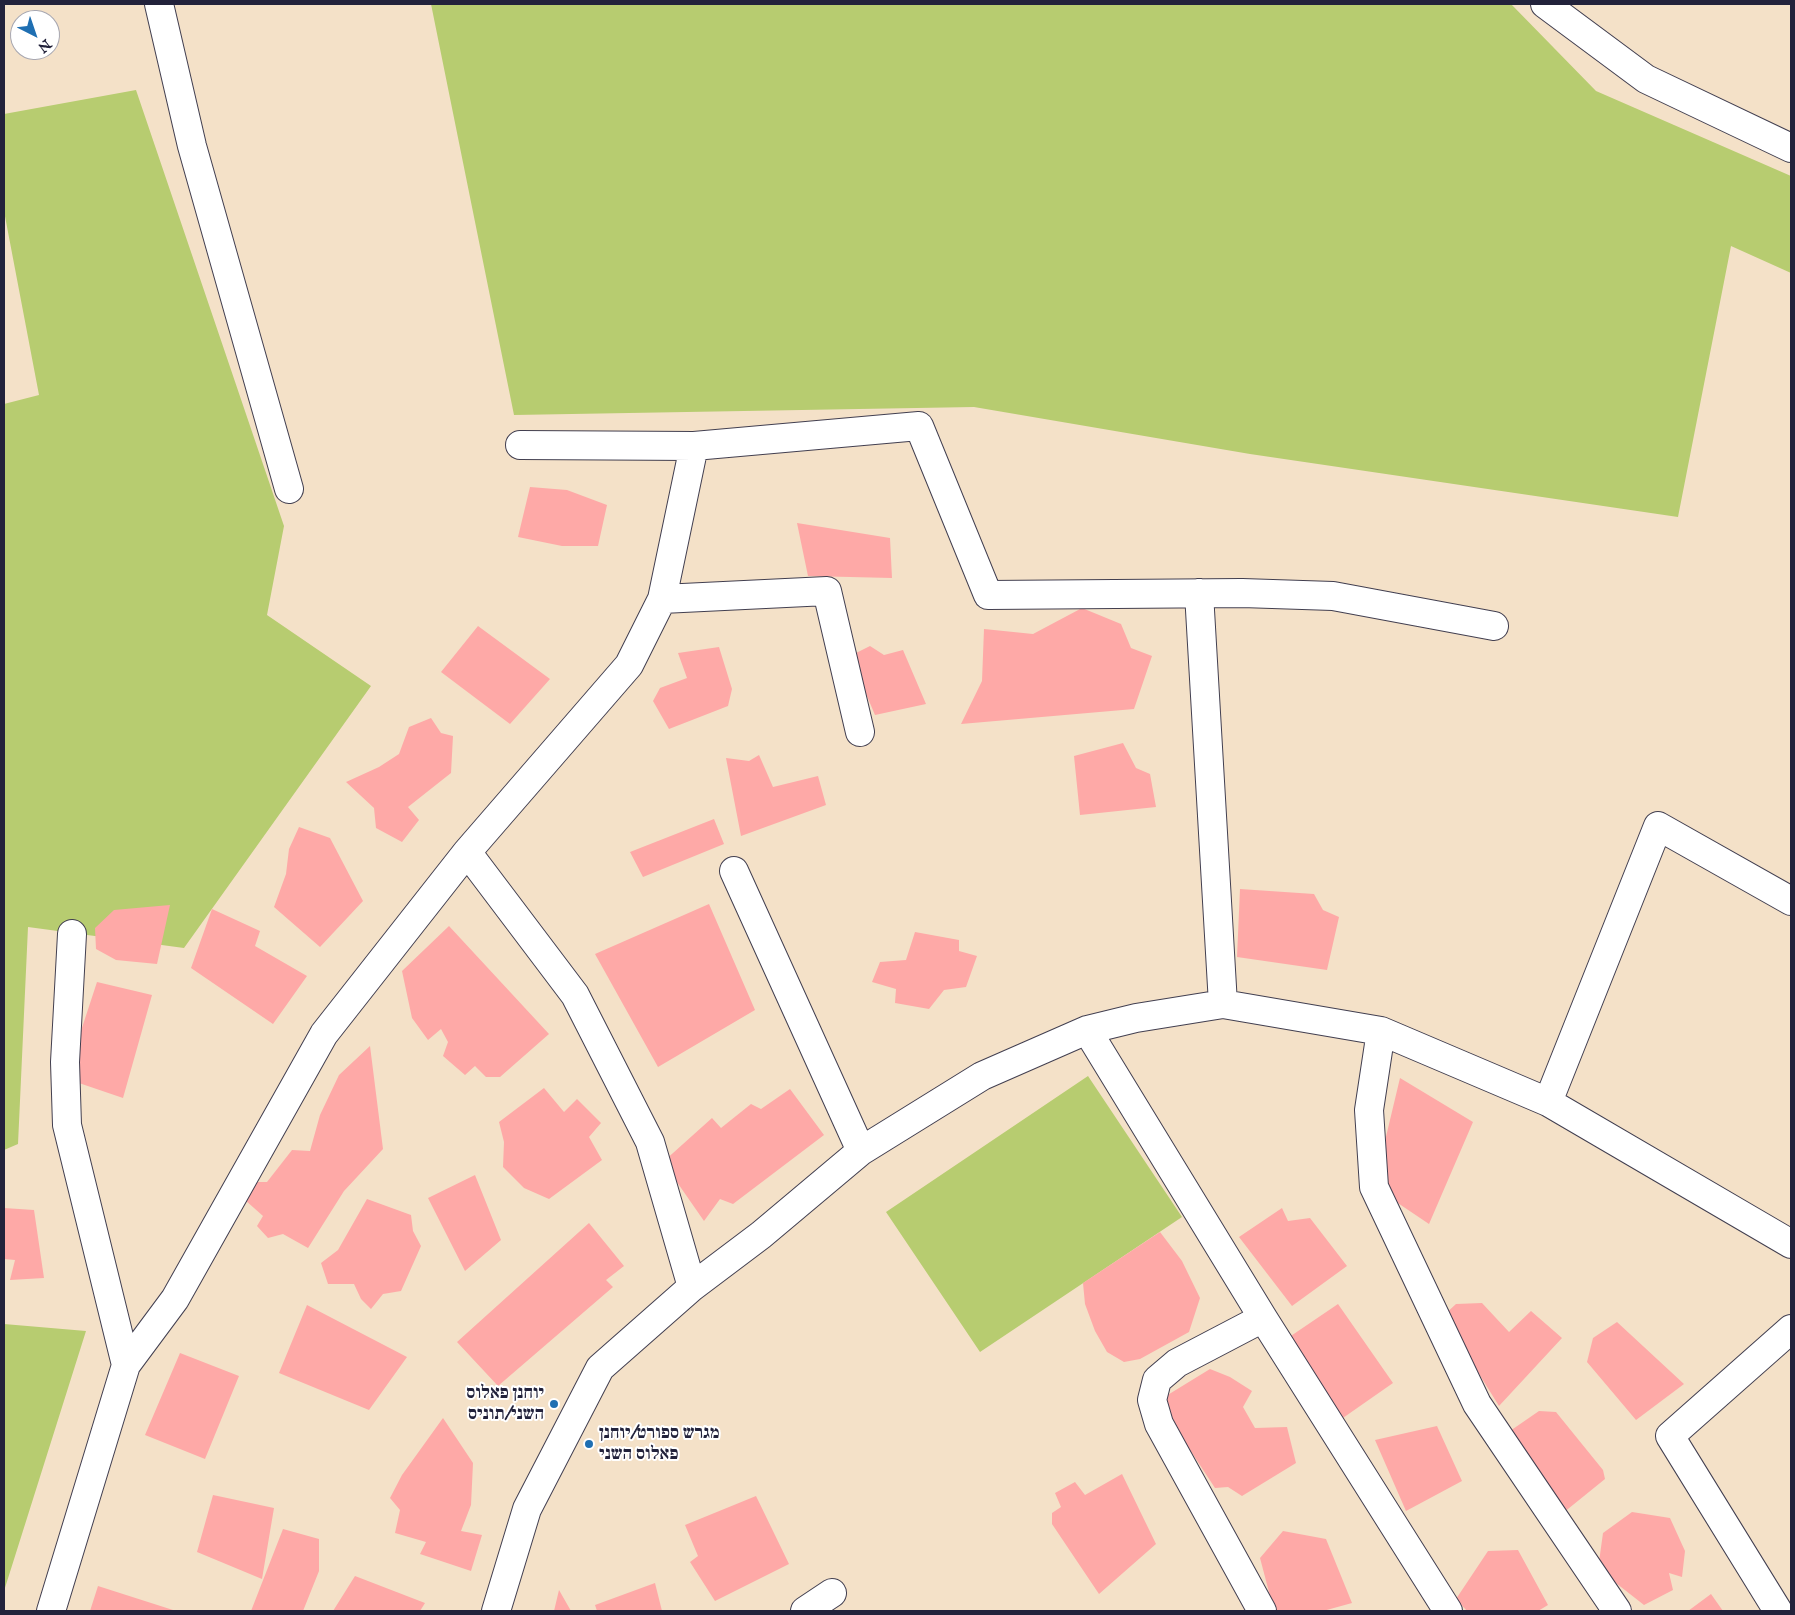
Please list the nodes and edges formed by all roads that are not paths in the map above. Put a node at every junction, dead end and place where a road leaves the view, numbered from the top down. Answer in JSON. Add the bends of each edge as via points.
{"nodes":[{"id":1,"x":158,"y":4,"type":"edge"},
{"id":2,"x":1545,"y":4,"type":"edge"},
{"id":3,"x":1791,"y":148,"type":"edge"},
{"id":4,"x":520,"y":445,"type":"dead end"},
{"id":5,"x":694,"y":446,"type":"junction"},
{"id":6,"x":290,"y":489,"type":"dead end"},
{"id":7,"x":1199,"y":593,"type":"junction"},
{"id":8,"x":662,"y":599,"type":"junction"},
{"id":9,"x":1494,"y":626,"type":"dead end"},
{"id":10,"x":860,"y":732,"type":"dead end"},
{"id":11,"x":467,"y":852,"type":"junction"},
{"id":12,"x":734,"y":871,"type":"dead end"},
{"id":13,"x":1791,"y":901,"type":"edge"},
{"id":14,"x":72,"y":934,"type":"dead end"},
{"id":15,"x":1222,"y":1004,"type":"junction"},
{"id":16,"x":1087,"y":1030,"type":"junction"},
{"id":17,"x":1381,"y":1030,"type":"junction"},
{"id":18,"x":1548,"y":1102,"type":"junction"},
{"id":19,"x":861,"y":1151,"type":"junction"},
{"id":20,"x":1791,"y":1244,"type":"edge"},
{"id":21,"x":692,"y":1287,"type":"junction"},
{"id":22,"x":1263,"y":1318,"type":"junction"},
{"id":23,"x":1791,"y":1329,"type":"edge"},
{"id":24,"x":126,"y":1365,"type":"junction"},
{"id":25,"x":832,"y":1593,"type":"dead end"},
{"id":26,"x":51,"y":1611,"type":"edge"},
{"id":27,"x":496,"y":1611,"type":"edge"},
{"id":28,"x":805,"y":1611,"type":"edge"},
{"id":29,"x":1262,"y":1611,"type":"edge"},
{"id":30,"x":1448,"y":1611,"type":"edge"},
{"id":31,"x":1617,"y":1611,"type":"edge"},
{"id":32,"x":1778,"y":1611,"type":"edge"}],
"edges":[{"from":1,"to":6,"type":"street","via":[[192,146]]},
{"from":2,"to":3,"type":"street","via":[[1646,79]]},
{"from":4,"to":5,"type":"street"},
{"from":5,"to":7,"type":"street","via":[[919,426],[988,595]]},
{"from":5,"to":8,"type":"street"},
{"from":7,"to":9,"type":"street","via":[[1333,596]]},
{"from":7,"to":15,"type":"street"},
{"from":8,"to":10,"type":"street","via":[[827,591]]},
{"from":8,"to":11,"type":"street","via":[[629,665]]},
{"from":11,"to":21,"type":"street","via":[[575,996],[650,1142]]},
{"from":11,"to":24,"type":"street","via":[[324,1034],[175,1300]]},
{"from":12,"to":19,"type":"street"},
{"from":13,"to":18,"type":"street","via":[[1658,826]]},
{"from":14,"to":24,"type":"street","via":[[64,1062],[67,1125]]},
{"from":15,"to":16,"type":"street","via":[[1136,1018]]},
{"from":15,"to":17,"type":"street"},
{"from":16,"to":19,"type":"street","via":[[982,1076]]},
{"from":16,"to":22,"type":"street"},
{"from":17,"to":18,"type":"street"},
{"from":17,"to":31,"type":"street","via":[[1369,1110],[1374,1187],[1477,1404]]},
{"from":18,"to":20,"type":"street"},
{"from":19,"to":21,"type":"street","via":[[761,1235]]},
{"from":21,"to":27,"type":"street","via":[[600,1368],[527,1509]]},
{"from":22,"to":29,"type":"street","via":[[1177,1363],[1157,1380],[1152,1400],[1159,1424]]},
{"from":22,"to":30,"type":"street"},
{"from":23,"to":32,"type":"street","via":[[1670,1436]]},
{"from":24,"to":26,"type":"street"},
{"from":25,"to":28,"type":"street"}]}
